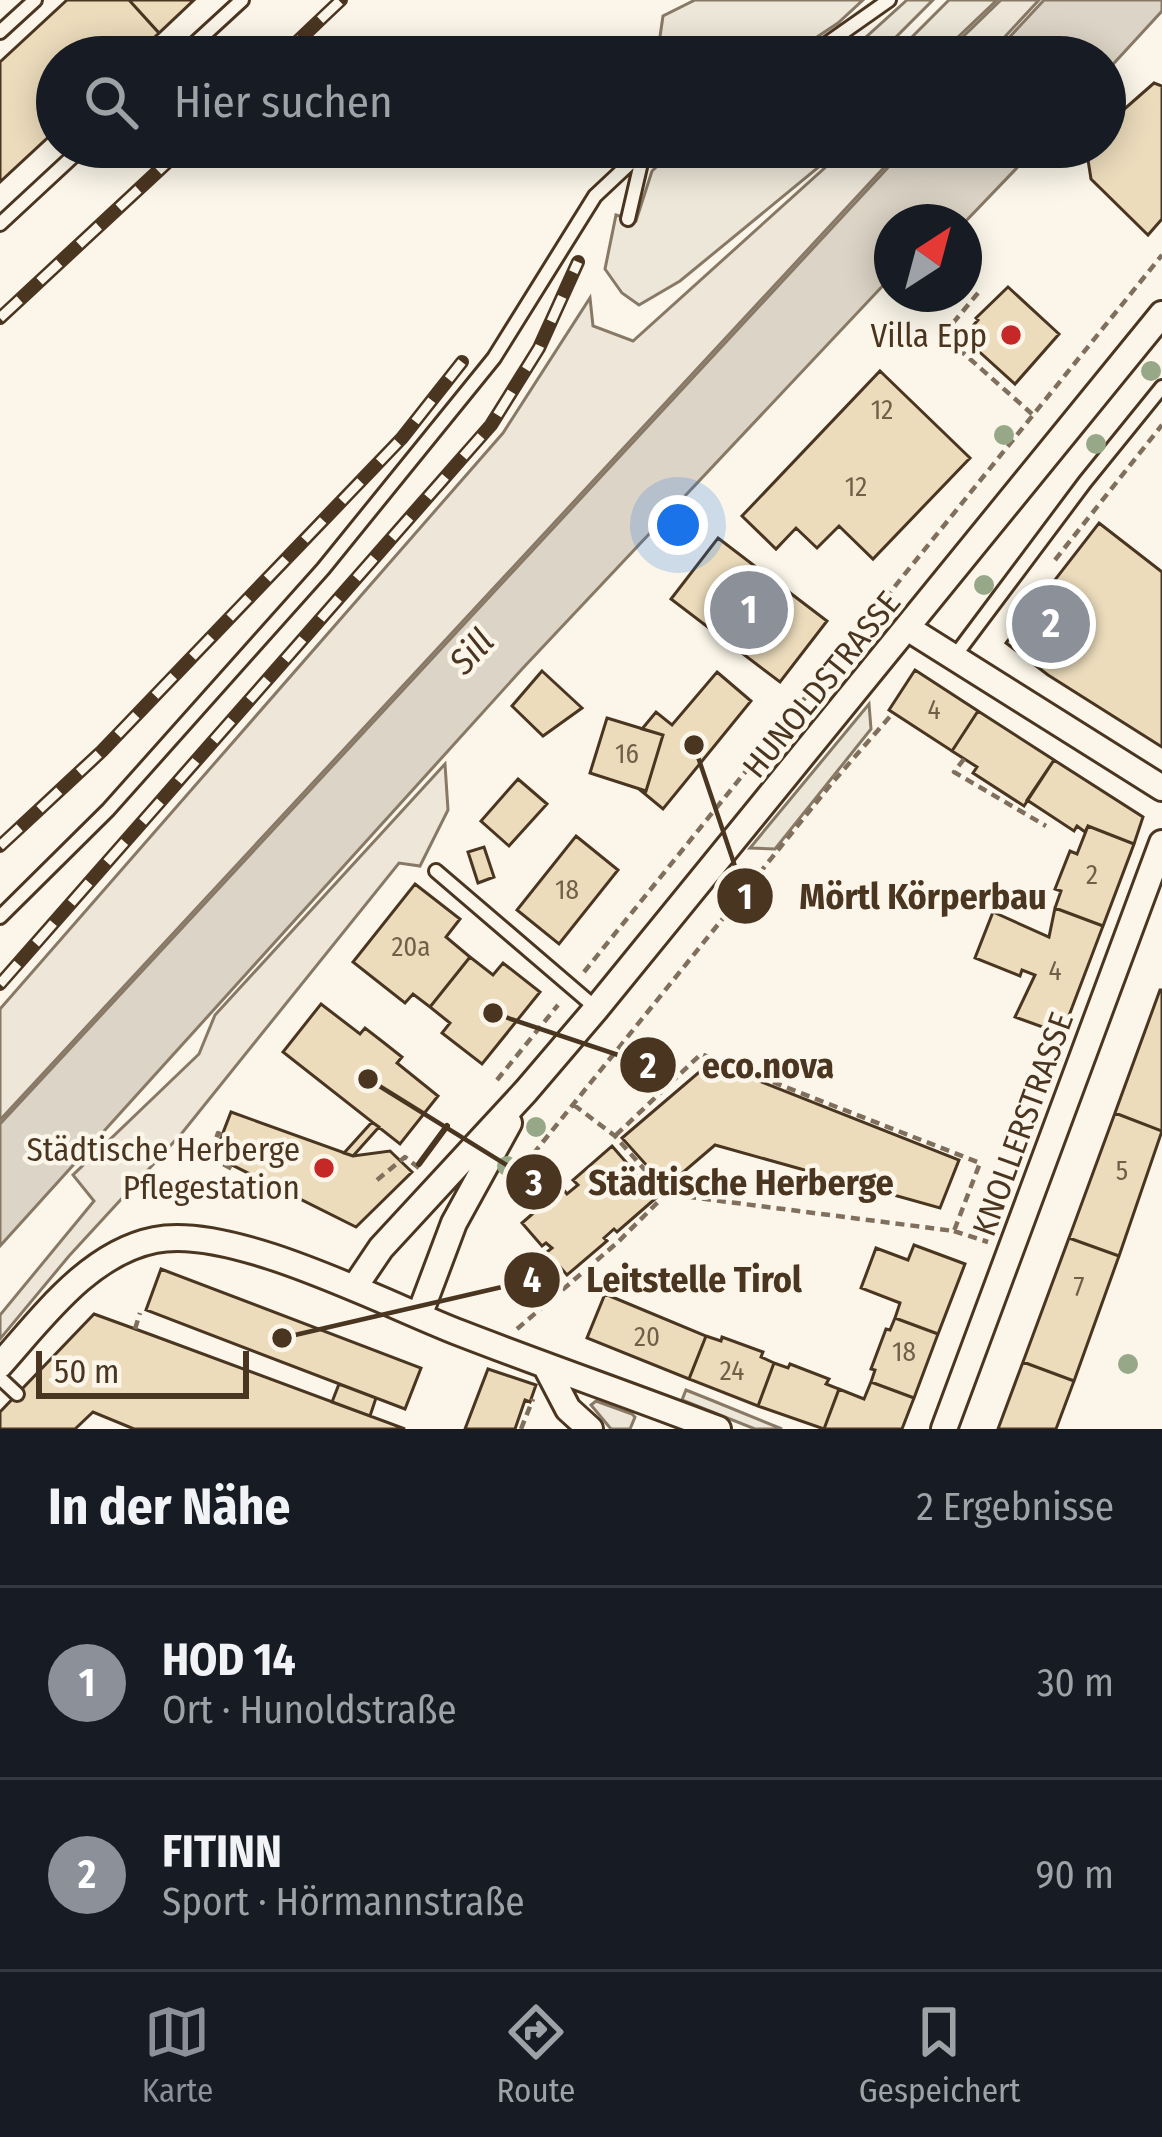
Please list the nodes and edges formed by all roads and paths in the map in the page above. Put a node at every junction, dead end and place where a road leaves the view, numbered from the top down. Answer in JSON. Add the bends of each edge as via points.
{"nodes":[{"id":1,"x":35,"y":0,"type":"edge"},
{"id":2,"x":242,"y":0,"type":"edge"},
{"id":3,"x":889,"y":0,"type":"edge"},
{"id":4,"x":0,"y":32,"type":"edge"},
{"id":5,"x":203,"y":36,"type":"edge"},
{"id":6,"x":841,"y":36,"type":"edge"},
{"id":7,"x":60,"y":168,"type":"edge"},
{"id":8,"x":625,"y":168,"type":"edge"},
{"id":9,"x":641,"y":168,"type":"edge"},
{"id":10,"x":628,"y":219,"type":"dead end"},
{"id":11,"x":0,"y":224,"type":"edge"},
{"id":12,"x":1162,"y":255,"type":"edge"},
{"id":13,"x":962,"y":312,"type":"edge"},
{"id":14,"x":1162,"y":314,"type":"edge"},
{"id":15,"x":1162,"y":387,"type":"edge"},
{"id":16,"x":1033,"y":415,"type":"junction"},
{"id":17,"x":909,"y":629,"type":"junction"},
{"id":18,"x":954,"y":658,"type":"junction"},
{"id":19,"x":893,"y":712,"type":"dead end"},
{"id":20,"x":964,"y":759,"type":"dead end"},
{"id":21,"x":1162,"y":788,"type":"edge"},
{"id":22,"x":1046,"y":826,"type":"dead end"},
{"id":23,"x":1162,"y":843,"type":"edge"},
{"id":24,"x":436,"y":871,"type":"dead end"},
{"id":25,"x":0,"y":917,"type":"edge"},
{"id":26,"x":572,"y":987,"type":"junction"},
{"id":27,"x":596,"y":1009,"type":"junction"},
{"id":28,"x":490,"y":1089,"type":"dead end"},
{"id":29,"x":526,"y":1091,"type":"junction"},
{"id":30,"x":574,"y":1105,"type":"junction"},
{"id":31,"x":222,"y":1135,"type":"dead end"},
{"id":32,"x":615,"y":1136,"type":"junction"},
{"id":33,"x":417,"y":1167,"type":"dead end"},
{"id":34,"x":234,"y":1170,"type":"dead end"},
{"id":35,"x":377,"y":1180,"type":"dead end"},
{"id":36,"x":504,"y":1190,"type":"dead end"},
{"id":37,"x":666,"y":1194,"type":"junction"},
{"id":38,"x":954,"y":1231,"type":"junction"},
{"id":39,"x":1011,"y":1249,"type":"junction"},
{"id":40,"x":354,"y":1288,"type":"junction"},
{"id":41,"x":140,"y":1313,"type":"dead end"},
{"id":42,"x":419,"y":1316,"type":"junction"},
{"id":43,"x":135,"y":1328,"type":"dead end"},
{"id":44,"x":507,"y":1351,"type":"junction"},
{"id":45,"x":0,"y":1365,"type":"edge"},
{"id":46,"x":545,"y":1365,"type":"junction"},
{"id":47,"x":0,"y":1378,"type":"edge"},
{"id":48,"x":17,"y":1394,"type":"dead end"},
{"id":49,"x":653,"y":1404,"type":"junction"},
{"id":50,"x":564,"y":1419,"type":"edge"},
{"id":51,"x":590,"y":1429,"type":"edge"},
{"id":52,"x":644,"y":1429,"type":"edge"},
{"id":53,"x":718,"y":1429,"type":"edge"},
{"id":54,"x":944,"y":1429,"type":"edge"}],
"edges":[{"from":1,"to":4,"type":"lane"},
{"from":2,"to":5,"type":"lane"},
{"from":3,"to":6,"type":"lane"},
{"from":7,"to":11,"type":"lane"},
{"from":8,"to":25,"type":"lane","via":[[595,196],[494,358],[323,569],[108,810]]},
{"from":9,"to":10,"type":"lane"},
{"from":12,"to":16,"type":"path"},
{"from":13,"to":16,"type":"path","via":[[943,335]]},
{"from":14,"to":17,"type":"street","name":"HUNOLDSTRASSE"},
{"from":15,"to":18,"type":"lane"},
{"from":16,"to":26,"type":"path"},
{"from":17,"to":18,"type":"street"},
{"from":17,"to":27,"type":"street","name":"HUNOLDSTRASSE"},
{"from":18,"to":21,"type":"street"},
{"from":19,"to":30,"type":"path"},
{"from":20,"to":22,"type":"path","via":[[954,772]]},
{"from":23,"to":39,"type":"street","name":"KNOLLERSTRASSE"},
{"from":24,"to":26,"type":"lane"},
{"from":26,"to":27,"type":"lane"},
{"from":26,"to":28,"type":"path"},
{"from":27,"to":29,"type":"street","name":"HUNOLDSTRASSE"},
{"from":29,"to":40,"type":"street","name":"HUNOLDSTRASSE"},
{"from":29,"to":42,"type":"street","name":"HUNOLDSTRASSE","via":[[454,1223]]},
{"from":30,"to":32,"type":"path"},
{"from":30,"to":36,"type":"path"},
{"from":31,"to":34,"type":"path","via":[[210,1157]]},
{"from":32,"to":37,"type":"path"},
{"from":32,"to":38,"type":"path","via":[[701,1054],[980,1163]]},
{"from":33,"to":35,"type":"path","via":[[405,1157]]},
{"from":37,"to":38,"type":"path"},
{"from":37,"to":44,"type":"path","via":[[518,1325]]},
{"from":38,"to":39,"type":"path"},
{"from":39,"to":54,"type":"street","name":"KNOLLERSTRASSE"},
{"from":40,"to":42,"type":"street"},
{"from":40,"to":45,"type":"street","via":[[228,1245],[152,1240],[88,1273]]},
{"from":41,"to":43,"type":"path"},
{"from":42,"to":44,"type":"street"},
{"from":44,"to":46,"type":"street"},
{"from":46,"to":49,"type":"street"},
{"from":46,"to":50,"type":"street"},
{"from":47,"to":48,"type":"lane"},
{"from":49,"to":52,"type":"street"},
{"from":49,"to":53,"type":"street"},
{"from":50,"to":51,"type":"street"}]}
